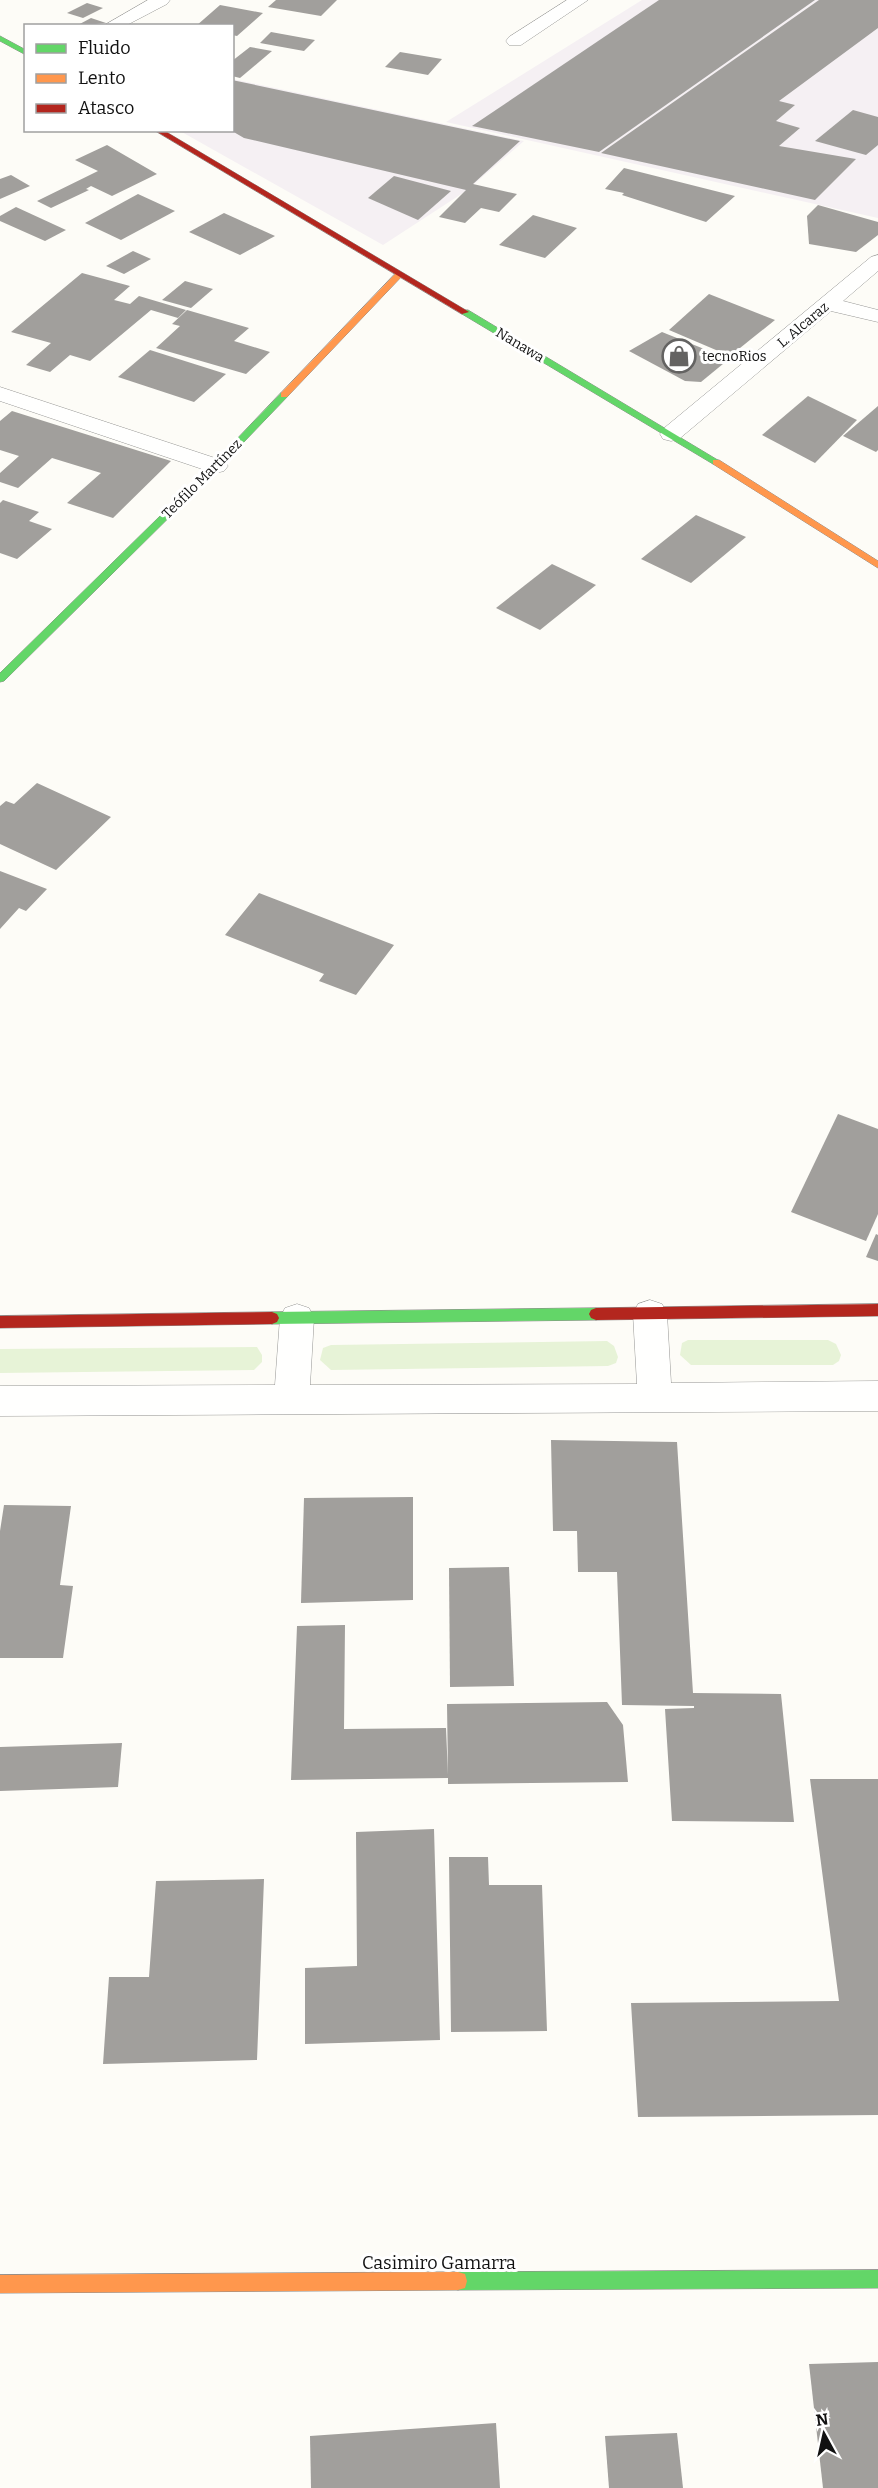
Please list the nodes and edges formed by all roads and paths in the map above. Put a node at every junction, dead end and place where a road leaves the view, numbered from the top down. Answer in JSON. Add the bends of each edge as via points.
{"nodes":[{"id":1,"x":161,"y":0,"type":"edge"},
{"id":2,"x":579,"y":0,"type":"edge"},
{"id":3,"x":115,"y":24,"type":"edge"},
{"id":4,"x":0,"y":38,"type":"edge"},
{"id":5,"x":515,"y":41,"type":"dead end"},
{"id":6,"x":24,"y":52,"type":"edge"},
{"id":7,"x":160,"y":132,"type":"edge"},
{"id":8,"x":878,"y":261,"type":"edge"},
{"id":9,"x":400,"y":274,"type":"junction"},
{"id":10,"x":828,"y":304,"type":"junction"},
{"id":11,"x":878,"y":316,"type":"edge"},
{"id":12,"x":0,"y":394,"type":"edge"},
{"id":13,"x":671,"y":434,"type":"junction"},
{"id":14,"x":216,"y":466,"type":"junction"},
{"id":15,"x":878,"y":565,"type":"edge"},
{"id":16,"x":0,"y":679,"type":"edge"},
{"id":17,"x":877,"y":1310,"type":"edge"},
{"id":18,"x":650,"y":1314,"type":"junction"},
{"id":19,"x":297,"y":1318,"type":"junction"},
{"id":20,"x":0,"y":1322,"type":"edge"},
{"id":21,"x":878,"y":1396,"type":"edge"},
{"id":22,"x":655,"y":1399,"type":"junction"},
{"id":23,"x":291,"y":1400,"type":"junction"},
{"id":24,"x":0,"y":1401,"type":"edge"},
{"id":25,"x":878,"y":2279,"type":"edge"},
{"id":26,"x":0,"y":2284,"type":"edge"}],
"edges":[{"from":1,"to":3,"type":"street"},
{"from":2,"to":5,"type":"street"},
{"from":4,"to":6,"type":"street"},
{"from":7,"to":9,"type":"street","name":"Nanawa"},
{"from":8,"to":10,"type":"street","name":"L. Alcaraz"},
{"from":9,"to":13,"type":"street","name":"Nanawa"},
{"from":9,"to":14,"type":"street","name":"Teófilo Martínez"},
{"from":10,"to":11,"type":"street"},
{"from":10,"to":13,"type":"street","name":"L. Alcaraz"},
{"from":12,"to":14,"type":"street"},
{"from":13,"to":15,"type":"street","name":"Nanawa"},
{"from":14,"to":16,"type":"street","name":"Teófilo Martínez"},
{"from":17,"to":18,"type":"street"},
{"from":18,"to":19,"type":"street"},
{"from":18,"to":22,"type":"street"},
{"from":19,"to":20,"type":"street"},
{"from":19,"to":23,"type":"street"},
{"from":21,"to":22,"type":"street"},
{"from":22,"to":23,"type":"street"},
{"from":23,"to":24,"type":"street"},
{"from":25,"to":26,"type":"street","name":"Casimiro Gamarra"}]}
